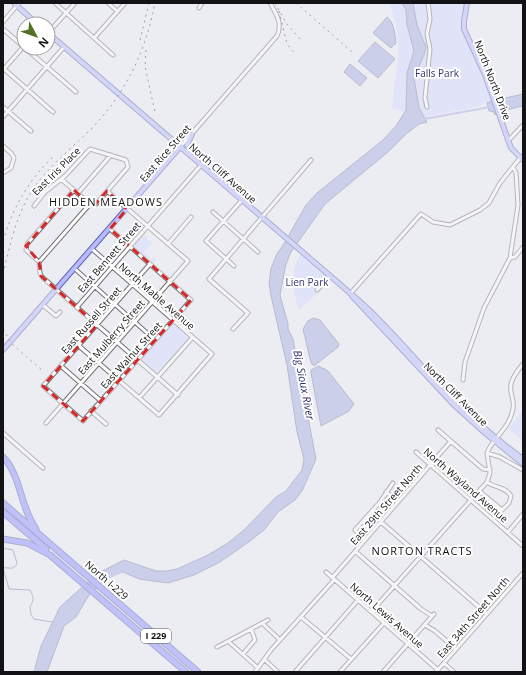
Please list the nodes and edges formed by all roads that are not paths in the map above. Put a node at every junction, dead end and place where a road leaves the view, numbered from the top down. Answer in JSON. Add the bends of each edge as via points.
{"nodes":[{"id":1,"x":55,"y":3,"type":"edge"},
{"id":2,"x":75,"y":3,"type":"edge"},
{"id":3,"x":108,"y":3,"type":"edge"},
{"id":4,"x":125,"y":3,"type":"edge"},
{"id":5,"x":202,"y":3,"type":"edge"},
{"id":6,"x":270,"y":3,"type":"edge"},
{"id":7,"x":428,"y":3,"type":"edge"},
{"id":8,"x":467,"y":3,"type":"edge"},
{"id":9,"x":17,"y":4,"type":"edge"},
{"id":10,"x":198,"y":8,"type":"dead end"},
{"id":11,"x":117,"y":11,"type":"junction"},
{"id":12,"x":66,"y":13,"type":"junction"},
{"id":13,"x":30,"y":16,"type":"edge"},
{"id":14,"x":3,"y":22,"type":"edge"},
{"id":15,"x":56,"y":24,"type":"edge"},
{"id":16,"x":3,"y":29,"type":"edge"},
{"id":17,"x":95,"y":37,"type":"junction"},
{"id":18,"x":16,"y":40,"type":"edge"},
{"id":19,"x":56,"y":40,"type":"edge"},
{"id":20,"x":64,"y":47,"type":"junction"},
{"id":21,"x":16,"y":55,"type":"edge"},
{"id":22,"x":113,"y":55,"type":"dead end"},
{"id":23,"x":34,"y":56,"type":"edge"},
{"id":24,"x":46,"y":67,"type":"junction"},
{"id":25,"x":3,"y":69,"type":"edge"},
{"id":26,"x":27,"y":89,"type":"junction"},
{"id":27,"x":76,"y":92,"type":"dead end"},
{"id":28,"x":3,"y":107,"type":"edge"},
{"id":29,"x":427,"y":107,"type":"dead end"},
{"id":30,"x":8,"y":111,"type":"junction"},
{"id":31,"x":53,"y":112,"type":"dead end"},
{"id":32,"x":3,"y":117,"type":"edge"},
{"id":33,"x":523,"y":126,"type":"edge"},
{"id":34,"x":31,"y":131,"type":"dead end"},
{"id":35,"x":192,"y":134,"type":"junction"},
{"id":36,"x":508,"y":141,"type":"junction"},
{"id":37,"x":3,"y":146,"type":"edge"},
{"id":38,"x":181,"y":146,"type":"junction"},
{"id":39,"x":111,"y":155,"type":"junction"},
{"id":40,"x":194,"y":157,"type":"junction"},
{"id":41,"x":522,"y":159,"type":"edge"},
{"id":42,"x":311,"y":160,"type":"dead end"},
{"id":43,"x":202,"y":164,"type":"junction"},
{"id":44,"x":513,"y":167,"type":"junction"},
{"id":45,"x":3,"y":173,"type":"edge"},
{"id":46,"x":62,"y":179,"type":"junction"},
{"id":47,"x":74,"y":190,"type":"junction"},
{"id":48,"x":107,"y":191,"type":"junction"},
{"id":49,"x":78,"y":193,"type":"junction"},
{"id":50,"x":242,"y":200,"type":"junction"},
{"id":51,"x":90,"y":204,"type":"junction"},
{"id":52,"x":34,"y":206,"type":"dead end"},
{"id":53,"x":127,"y":209,"type":"junction"},
{"id":54,"x":214,"y":212,"type":"dead end"},
{"id":55,"x":191,"y":217,"type":"dead end"},
{"id":56,"x":262,"y":217,"type":"junction"},
{"id":57,"x":223,"y":221,"type":"junction"},
{"id":58,"x":147,"y":226,"type":"junction"},
{"id":59,"x":110,"y":229,"type":"junction"},
{"id":60,"x":244,"y":239,"type":"junction"},
{"id":61,"x":168,"y":244,"type":"junction"},
{"id":62,"x":130,"y":246,"type":"junction"},
{"id":63,"x":523,"y":247,"type":"edge"},
{"id":64,"x":92,"y":249,"type":"junction"},
{"id":65,"x":258,"y":252,"type":"dead end"},
{"id":66,"x":510,"y":258,"type":"junction"},
{"id":67,"x":226,"y":259,"type":"junction"},
{"id":68,"x":39,"y":262,"type":"junction"},
{"id":69,"x":150,"y":264,"type":"junction"},
{"id":70,"x":234,"y":266,"type":"dead end"},
{"id":71,"x":112,"y":267,"type":"junction"},
{"id":72,"x":75,"y":269,"type":"junction"},
{"id":73,"x":330,"y":276,"type":"junction"},
{"id":74,"x":170,"y":281,"type":"junction"},
{"id":75,"x":132,"y":284,"type":"junction"},
{"id":76,"x":94,"y":287,"type":"junction"},
{"id":77,"x":56,"y":289,"type":"junction"},
{"id":78,"x":317,"y":290,"type":"dead end"},
{"id":79,"x":350,"y":294,"type":"junction"},
{"id":80,"x":152,"y":302,"type":"junction"},
{"id":81,"x":115,"y":304,"type":"junction"},
{"id":82,"x":43,"y":305,"type":"junction"},
{"id":83,"x":77,"y":307,"type":"junction"},
{"id":84,"x":60,"y":312,"type":"dead end"},
{"id":85,"x":173,"y":320,"type":"junction"},
{"id":86,"x":135,"y":322,"type":"junction"},
{"id":87,"x":97,"y":325,"type":"junction"},
{"id":88,"x":233,"y":329,"type":"dead end"},
{"id":89,"x":193,"y":337,"type":"junction"},
{"id":90,"x":155,"y":340,"type":"junction"},
{"id":91,"x":117,"y":342,"type":"junction"},
{"id":92,"x":79,"y":346,"type":"junction"},
{"id":93,"x":3,"y":350,"type":"edge"},
{"id":94,"x":137,"y":360,"type":"junction"},
{"id":95,"x":99,"y":363,"type":"junction"},
{"id":96,"x":523,"y":364,"type":"edge"},
{"id":97,"x":61,"y":366,"type":"junction"},
{"id":98,"x":158,"y":378,"type":"junction"},
{"id":99,"x":119,"y":380,"type":"junction"},
{"id":100,"x":463,"y":380,"type":"dead end"},
{"id":101,"x":81,"y":383,"type":"junction"},
{"id":102,"x":178,"y":395,"type":"junction"},
{"id":103,"x":139,"y":398,"type":"junction"},
{"id":104,"x":101,"y":401,"type":"junction"},
{"id":105,"x":63,"y":404,"type":"junction"},
{"id":106,"x":92,"y":411,"type":"junction"},
{"id":107,"x":46,"y":423,"type":"dead end"},
{"id":108,"x":106,"y":424,"type":"dead end"},
{"id":109,"x":438,"y":430,"type":"dead end"},
{"id":110,"x":3,"y":433,"type":"edge"},
{"id":111,"x":496,"y":440,"type":"junction"},
{"id":112,"x":451,"y":441,"type":"junction"},
{"id":113,"x":416,"y":452,"type":"dead end"},
{"id":114,"x":487,"y":453,"type":"junction"},
{"id":115,"x":3,"y":457,"type":"edge"},
{"id":116,"x":523,"y":459,"type":"edge"},
{"id":117,"x":523,"y":464,"type":"edge"},
{"id":118,"x":431,"y":465,"type":"junction"},
{"id":119,"x":43,"y":468,"type":"dead end"},
{"id":120,"x":490,"y":470,"type":"junction"},
{"id":121,"x":523,"y":470,"type":"edge"},
{"id":122,"x":487,"y":482,"type":"junction"},
{"id":123,"x":393,"y":483,"type":"dead end"},
{"id":124,"x":479,"y":491,"type":"junction"},
{"id":125,"x":386,"y":492,"type":"junction"},
{"id":126,"x":471,"y":500,"type":"junction"},
{"id":127,"x":398,"y":502,"type":"junction"},
{"id":128,"x":3,"y":503,"type":"edge"},
{"id":129,"x":502,"y":510,"type":"junction"},
{"id":130,"x":3,"y":512,"type":"edge"},
{"id":131,"x":523,"y":514,"type":"edge"},
{"id":132,"x":493,"y":519,"type":"junction"},
{"id":133,"x":381,"y":522,"type":"junction"},
{"id":134,"x":508,"y":532,"type":"junction"},
{"id":135,"x":3,"y":539,"type":"edge"},
{"id":136,"x":365,"y":540,"type":"junction"},
{"id":137,"x":54,"y":546,"type":"junction"},
{"id":138,"x":523,"y":546,"type":"edge"},
{"id":139,"x":355,"y":551,"type":"junction"},
{"id":140,"x":421,"y":556,"type":"junction"},
{"id":141,"x":65,"y":566,"type":"junction"},
{"id":142,"x":326,"y":572,"type":"dead end"},
{"id":143,"x":523,"y":573,"type":"edge"},
{"id":144,"x":333,"y":579,"type":"junction"},
{"id":145,"x":394,"y":586,"type":"junction"},
{"id":146,"x":358,"y":600,"type":"junction"},
{"id":147,"x":371,"y":612,"type":"junction"},
{"id":148,"x":487,"y":614,"type":"junction"},
{"id":149,"x":301,"y":617,"type":"junction"},
{"id":150,"x":268,"y":620,"type":"dead end"},
{"id":151,"x":262,"y":623,"type":"junction"},
{"id":152,"x":384,"y":623,"type":"junction"},
{"id":153,"x":425,"y":625,"type":"junction"},
{"id":154,"x":251,"y":629,"type":"junction"},
{"id":155,"x":325,"y":637,"type":"junction"},
{"id":156,"x":280,"y":640,"type":"junction"},
{"id":157,"x":229,"y":642,"type":"junction"},
{"id":158,"x":408,"y":644,"type":"junction"},
{"id":159,"x":217,"y":648,"type":"dead end"},
{"id":160,"x":456,"y":649,"type":"junction"},
{"id":161,"x":243,"y":654,"type":"junction"},
{"id":162,"x":351,"y":659,"type":"junction"},
{"id":163,"x":265,"y":660,"type":"junction"},
{"id":164,"x":444,"y":663,"type":"junction"},
{"id":165,"x":258,"y":668,"type":"junction"},
{"id":166,"x":437,"y":671,"type":"edge"},
{"id":167,"x":186,"y":672,"type":"edge"},
{"id":168,"x":198,"y":672,"type":"edge"},
{"id":169,"x":255,"y":672,"type":"edge"},
{"id":170,"x":278,"y":672,"type":"edge"},
{"id":171,"x":295,"y":672,"type":"edge"},
{"id":172,"x":340,"y":672,"type":"edge"},
{"id":173,"x":383,"y":672,"type":"edge"},
{"id":174,"x":454,"y":672,"type":"edge"}],
"edges":[{"from":1,"to":12,"type":"street"},
{"from":2,"to":12,"type":"street"},
{"from":3,"to":11,"type":"street"},
{"from":4,"to":11,"type":"street"},
{"from":5,"to":10,"type":"street"},
{"from":6,"to":35,"type":"street","name":"East Rice Street","via":[[279,22],[276,38]]},
{"from":7,"to":29,"type":"street","via":[[430,19],[427,34],[430,49]]},
{"from":8,"to":36,"type":"main road","name":"North North Drive","via":[[464,29],[491,91]]},
{"from":9,"to":13,"type":"main road"},
{"from":9,"to":14,"type":"street"},
{"from":11,"to":17,"type":"street"},
{"from":12,"to":15,"type":"street"},
{"from":12,"to":17,"type":"street"},
{"from":16,"to":18,"type":"street"},
{"from":17,"to":22,"type":"street"},
{"from":19,"to":20,"type":"main road","name":"North Cliff Avenue"},
{"from":20,"to":24,"type":"street"},
{"from":20,"to":38,"type":"main road","name":"North Cliff Avenue"},
{"from":21,"to":25,"type":"street"},
{"from":23,"to":24,"type":"street"},
{"from":24,"to":26,"type":"street"},
{"from":24,"to":27,"type":"street"},
{"from":25,"to":26,"type":"street"},
{"from":26,"to":30,"type":"street"},
{"from":26,"to":31,"type":"street"},
{"from":28,"to":30,"type":"street"},
{"from":30,"to":32,"type":"street"},
{"from":30,"to":34,"type":"street"},
{"from":33,"to":36,"type":"street"},
{"from":35,"to":38,"type":"street","name":"East Rice Street"},
{"from":35,"to":40,"type":"main road","via":[[187,145]]},
{"from":36,"to":41,"type":"main road","name":"North North Drive","via":[[512,150]]},
{"from":37,"to":45,"type":"street","via":[[13,156],[13,164]]},
{"from":38,"to":40,"type":"main road","name":"North Cliff Avenue"},
{"from":38,"to":53,"type":"main road","name":"East Rice Street"},
{"from":39,"to":46,"type":"street","name":"East Iris Place","via":[[91,148]]},
{"from":39,"to":48,"type":"street","via":[[126,160],[128,167]]},
{"from":39,"to":49,"type":"street"},
{"from":40,"to":43,"type":"main road","name":"North Cliff Avenue"},
{"from":41,"to":44,"type":"street"},
{"from":42,"to":56,"type":"street"},
{"from":43,"to":50,"type":"main road","name":"North Cliff Avenue"},
{"from":43,"to":58,"type":"street","name":"East Bennett Street"},
{"from":44,"to":66,"type":"street","via":[[516,173],[518,205]]},
{"from":44,"to":79,"type":"street","via":[[500,182],[487,205],[462,220],[443,225],[430,221],[421,214]]},
{"from":46,"to":47,"type":"street"},
{"from":46,"to":52,"type":"street","name":"East Iris Place","via":[[49,188]]},
{"from":47,"to":49,"type":"street"},
{"from":47,"to":68,"type":"street","via":[[26,247]]},
{"from":48,"to":51,"type":"street","via":[[96,204]]},
{"from":48,"to":53,"type":"street"},
{"from":49,"to":51,"type":"street"},
{"from":50,"to":56,"type":"main road","name":"North Cliff Avenue"},
{"from":50,"to":57,"type":"street"},
{"from":51,"to":68,"type":"street"},
{"from":53,"to":58,"type":"street"},
{"from":53,"to":59,"type":"main road","name":"East Rice Street"},
{"from":54,"to":57,"type":"street"},
{"from":55,"to":61,"type":"street"},
{"from":56,"to":60,"type":"street"},
{"from":56,"to":73,"type":"main road","name":"North Cliff Avenue"},
{"from":57,"to":60,"type":"street"},
{"from":57,"to":67,"type":"street","via":[[206,242]]},
{"from":58,"to":61,"type":"street"},
{"from":58,"to":62,"type":"street","name":"East Bennett Street"},
{"from":59,"to":62,"type":"street"},
{"from":59,"to":64,"type":"main road","name":"East Rice Street"},
{"from":60,"to":65,"type":"street"},
{"from":60,"to":67,"type":"street"},
{"from":61,"to":74,"type":"street","name":"East Mulberry Street","via":[[188,261]]},
{"from":62,"to":69,"type":"street"},
{"from":62,"to":71,"type":"street","name":"East Bennett Street"},
{"from":63,"to":66,"type":"street","via":[[515,257]]},
{"from":64,"to":71,"type":"street","name":"North Mable Avenue"},
{"from":64,"to":72,"type":"main road","name":"East Rice Street"},
{"from":66,"to":100,"type":"street","via":[[484,308],[465,362]]},
{"from":67,"to":70,"type":"street"},
{"from":67,"to":88,"type":"street","via":[[209,279],[248,313]]},
{"from":68,"to":77,"type":"street","via":[[40,275]]},
{"from":69,"to":74,"type":"street"},
{"from":69,"to":75,"type":"street","name":"East Russell Street"},
{"from":71,"to":75,"type":"street","name":"North Mable Avenue"},
{"from":71,"to":76,"type":"street","name":"East Bennett Street"},
{"from":72,"to":76,"type":"street"},
{"from":72,"to":77,"type":"main road","name":"East Rice Street"},
{"from":73,"to":78,"type":"street"},
{"from":73,"to":79,"type":"main road","name":"North Cliff Avenue"},
{"from":74,"to":80,"type":"street","name":"East Mulberry Street"},
{"from":74,"to":85,"type":"street","name":"East Walnut Street","via":[[191,300]]},
{"from":75,"to":80,"type":"street","name":"North Mable Avenue"},
{"from":75,"to":81,"type":"street","name":"East Russell Street"},
{"from":76,"to":81,"type":"street"},
{"from":76,"to":83,"type":"street","name":"East Bennett Street"},
{"from":77,"to":82,"type":"main road","name":"East Rice Street"},
{"from":77,"to":83,"type":"street"},
{"from":79,"to":111,"type":"main road","name":"North Cliff Avenue","via":[[444,396]]},
{"from":80,"to":85,"type":"street","name":"North Mable Avenue"},
{"from":80,"to":86,"type":"street","name":"East Mulberry Street"},
{"from":81,"to":86,"type":"street"},
{"from":81,"to":87,"type":"street","name":"East Russell Street"},
{"from":82,"to":84,"type":"street","via":[[56,316]]},
{"from":82,"to":93,"type":"main road","name":"East Rice Street"},
{"from":83,"to":87,"type":"street"},
{"from":85,"to":89,"type":"street","name":"North Mable Avenue"},
{"from":85,"to":90,"type":"street","name":"East Walnut Street"},
{"from":86,"to":90,"type":"street"},
{"from":86,"to":91,"type":"street","name":"East Mulberry Street"},
{"from":87,"to":91,"type":"street"},
{"from":87,"to":92,"type":"street","name":"East Russell Street"},
{"from":89,"to":98,"type":"street"},
{"from":89,"to":102,"type":"street","name":"North Mable Avenue","via":[[212,354]]},
{"from":90,"to":94,"type":"street","name":"East Walnut Street"},
{"from":91,"to":94,"type":"street"},
{"from":91,"to":95,"type":"street","name":"East Mulberry Street"},
{"from":92,"to":95,"type":"street"},
{"from":92,"to":97,"type":"street","name":"East Russell Street"},
{"from":94,"to":98,"type":"street"},
{"from":94,"to":99,"type":"street","name":"East Walnut Street"},
{"from":95,"to":99,"type":"street"},
{"from":95,"to":101,"type":"street","name":"East Mulberry Street"},
{"from":96,"to":111,"type":"street","via":[[510,383],[513,408],[511,417]]},
{"from":97,"to":101,"type":"street"},
{"from":97,"to":105,"type":"street","name":"East Russell Street","via":[[43,386]]},
{"from":98,"to":102,"type":"street"},
{"from":98,"to":103,"type":"street"},
{"from":99,"to":103,"type":"street"},
{"from":99,"to":104,"type":"street","name":"East Walnut Street"},
{"from":101,"to":104,"type":"street"},
{"from":101,"to":105,"type":"street","name":"East Mulberry Street"},
{"from":102,"to":103,"type":"street","via":[[159,415]]},
{"from":104,"to":106,"type":"street","name":"East Walnut Street"},
{"from":105,"to":106,"type":"street","name":"East Walnut Street","via":[[83,421]]},
{"from":105,"to":107,"type":"street","name":"East Mulberry Street"},
{"from":106,"to":108,"type":"street"},
{"from":109,"to":112,"type":"street"},
{"from":110,"to":119,"type":"street"},
{"from":111,"to":114,"type":"street"},
{"from":111,"to":116,"type":"main road","name":"North Cliff Avenue"},
{"from":111,"to":117,"type":"main road","name":"North Cliff Avenue"},
{"from":112,"to":118,"type":"street","name":"East 29th Street North"},
{"from":112,"to":120,"type":"street","via":[[483,469]]},
{"from":113,"to":118,"type":"street","name":"North Wayland Avenue"},
{"from":114,"to":120,"type":"street"},
{"from":114,"to":121,"type":"street"},
{"from":115,"to":137,"type":"highway","via":[[13,471],[30,519]]},
{"from":118,"to":126,"type":"street","name":"North Wayland Avenue"},
{"from":118,"to":127,"type":"street","name":"East 29th Street North"},
{"from":120,"to":122,"type":"street"},
{"from":122,"to":124,"type":"street"},
{"from":122,"to":129,"type":"street","via":[[510,494],[509,503]]},
{"from":123,"to":125,"type":"street"},
{"from":124,"to":126,"type":"street"},
{"from":124,"to":129,"type":"street"},
{"from":125,"to":127,"type":"street"},
{"from":125,"to":136,"type":"street","via":[[355,530]]},
{"from":126,"to":132,"type":"street","name":"North Wayland Avenue"},
{"from":126,"to":140,"type":"street"},
{"from":127,"to":133,"type":"street","name":"East 29th Street North"},
{"from":128,"to":137,"type":"highway","name":"North I-229","number":"I 229"},
{"from":129,"to":132,"type":"street"},
{"from":130,"to":141,"type":"highway","number":"I 229"},
{"from":131,"to":134,"type":"street"},
{"from":132,"to":134,"type":"street","name":"North Wayland Avenue"},
{"from":133,"to":136,"type":"street","name":"East 29th Street North"},
{"from":133,"to":140,"type":"street"},
{"from":134,"to":138,"type":"street","name":"North Wayland Avenue"},
{"from":135,"to":141,"type":"highway","via":[[37,547]]},
{"from":136,"to":139,"type":"street","name":"East 29th Street North"},
{"from":137,"to":168,"type":"highway","name":"North I-229","number":"I 229"},
{"from":139,"to":144,"type":"street","name":"East 29th Street North"},
{"from":139,"to":145,"type":"street"},
{"from":140,"to":145,"type":"street"},
{"from":140,"to":148,"type":"street"},
{"from":141,"to":167,"type":"highway","name":"North I-229","number":"I 229"},
{"from":142,"to":144,"type":"street","name":"North Lewis Avenue"},
{"from":143,"to":148,"type":"street","name":"East 34th Street North"},
{"from":144,"to":146,"type":"street","name":"North Lewis Avenue"},
{"from":144,"to":149,"type":"street","name":"East 29th Street North"},
{"from":145,"to":147,"type":"street"},
{"from":145,"to":153,"type":"street","via":[[420,609],[433,615]]},
{"from":146,"to":147,"type":"street","name":"North Lewis Avenue"},
{"from":146,"to":155,"type":"street"},
{"from":147,"to":152,"type":"street","name":"North Lewis Avenue"},
{"from":148,"to":160,"type":"street","name":"East 34th Street North"},
{"from":149,"to":155,"type":"street"},
{"from":149,"to":156,"type":"street","name":"East 29th Street North"},
{"from":150,"to":151,"type":"street"},
{"from":151,"to":154,"type":"street"},
{"from":151,"to":156,"type":"street"},
{"from":152,"to":158,"type":"street","name":"North Lewis Avenue"},
{"from":152,"to":162,"type":"street"},
{"from":153,"to":158,"type":"street"},
{"from":153,"to":160,"type":"street"},
{"from":154,"to":157,"type":"street"},
{"from":154,"to":161,"type":"street","via":[[255,640]]},
{"from":155,"to":162,"type":"street"},
{"from":155,"to":171,"type":"street"},
{"from":156,"to":163,"type":"street","name":"East 29th Street North"},
{"from":157,"to":159,"type":"street"},
{"from":157,"to":161,"type":"street"},
{"from":158,"to":166,"type":"street","name":"North Lewis Avenue"},
{"from":158,"to":173,"type":"street"},
{"from":160,"to":164,"type":"street","name":"East 34th Street North"},
{"from":161,"to":165,"type":"street"},
{"from":162,"to":172,"type":"street"},
{"from":163,"to":165,"type":"street","name":"East 29th Street North"},
{"from":163,"to":170,"type":"street"},
{"from":164,"to":166,"type":"street","name":"East 34th Street North"},
{"from":164,"to":174,"type":"street"},
{"from":165,"to":169,"type":"street","name":"East 29th Street North"}]}
